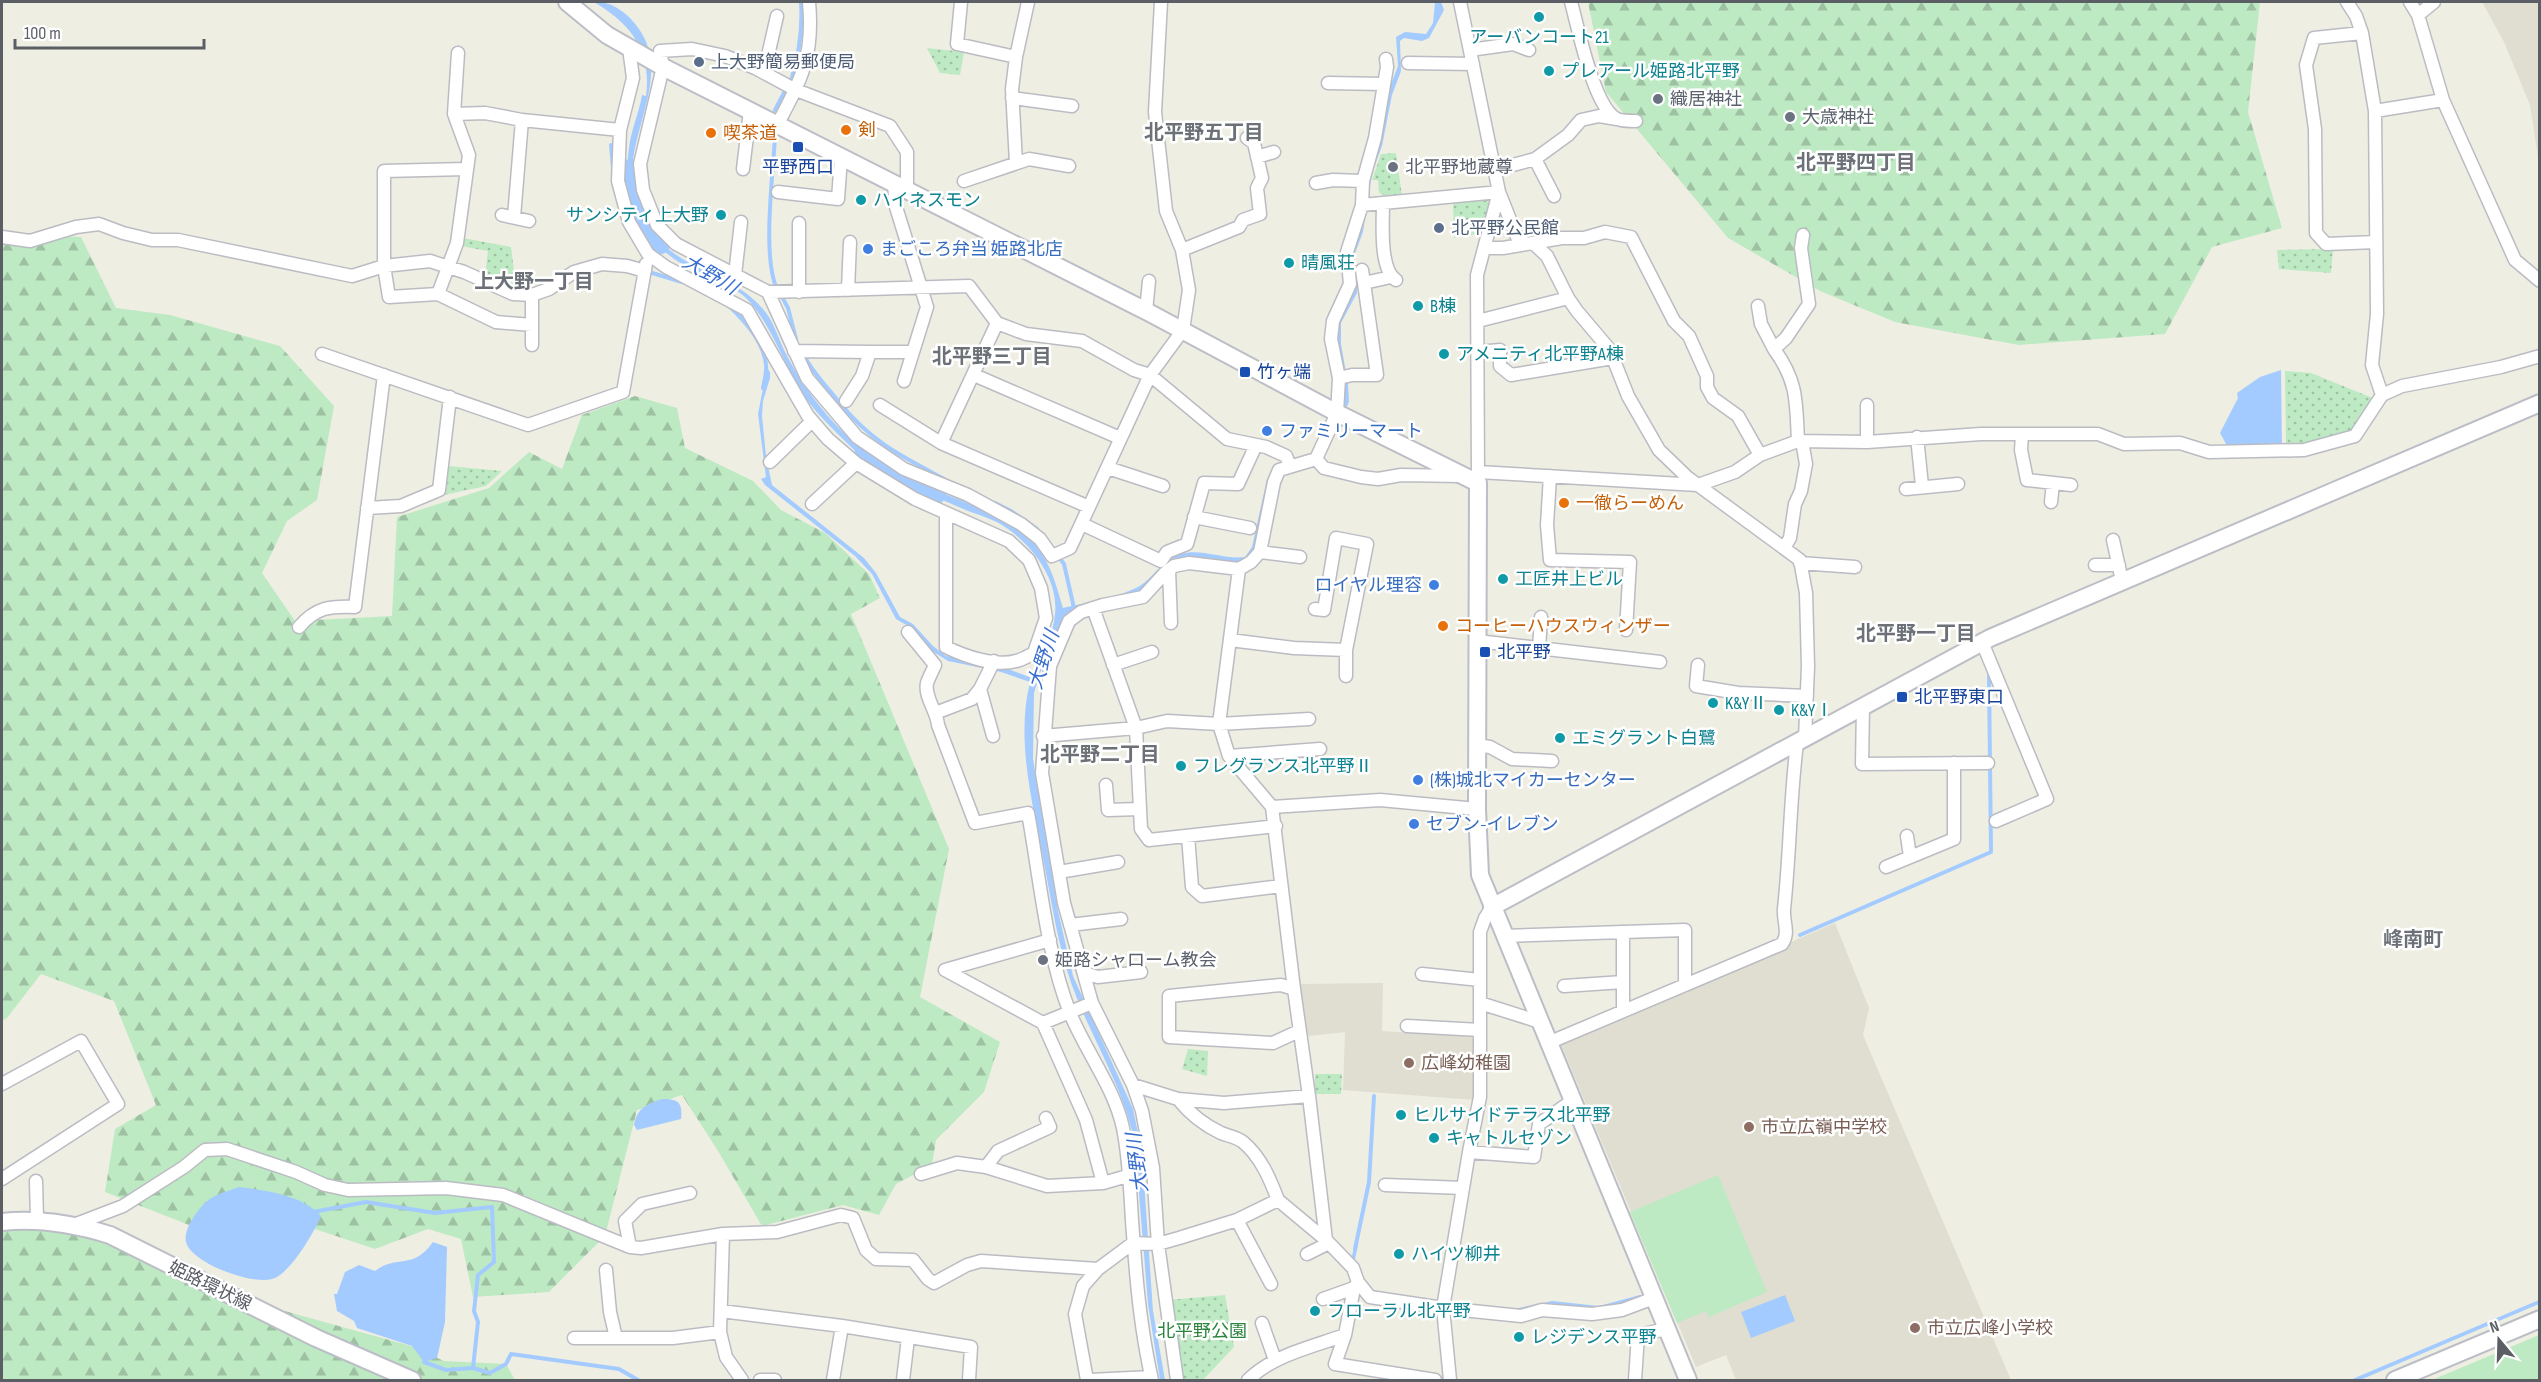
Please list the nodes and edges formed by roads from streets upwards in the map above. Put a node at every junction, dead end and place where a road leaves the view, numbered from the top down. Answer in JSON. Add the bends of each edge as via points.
{"nodes":[{"id":1,"x":567,"y":2,"type":"edge"},
{"id":2,"x":810,"y":2,"type":"edge"},
{"id":3,"x":962,"y":2,"type":"edge"},
{"id":4,"x":1028,"y":2,"type":"edge"},
{"id":5,"x":1161,"y":2,"type":"edge"},
{"id":6,"x":1460,"y":2,"type":"edge"},
{"id":7,"x":1571,"y":2,"type":"edge"},
{"id":8,"x":2346,"y":2,"type":"edge"},
{"id":9,"x":2410,"y":2,"type":"edge"},
{"id":10,"x":2434,"y":2,"type":"edge"},
{"id":11,"x":2418,"y":15,"type":"junction"},
{"id":12,"x":777,"y":16,"type":"dead end"},
{"id":13,"x":2362,"y":33,"type":"junction"},
{"id":14,"x":629,"y":48,"type":"junction"},
{"id":15,"x":1470,"y":50,"type":"junction"},
{"id":16,"x":1529,"y":50,"type":"dead end"},
{"id":17,"x":458,"y":52,"type":"dead end"},
{"id":18,"x":1016,"y":57,"type":"junction"},
{"id":19,"x":1386,"y":59,"type":"dead end"},
{"id":20,"x":1408,"y":63,"type":"dead end"},
{"id":21,"x":1473,"y":64,"type":"junction"},
{"id":22,"x":663,"y":67,"type":"junction"},
{"id":23,"x":764,"y":73,"type":"junction"},
{"id":24,"x":1328,"y":83,"type":"dead end"},
{"id":25,"x":1384,"y":84,"type":"junction"},
{"id":26,"x":796,"y":90,"type":"junction"},
{"id":27,"x":1012,"y":98,"type":"junction"},
{"id":28,"x":2443,"y":100,"type":"junction"},
{"id":29,"x":1072,"y":106,"type":"dead end"},
{"id":30,"x":750,"y":111,"type":"junction"},
{"id":31,"x":2375,"y":111,"type":"junction"},
{"id":32,"x":454,"y":114,"type":"junction"},
{"id":33,"x":1617,"y":119,"type":"junction"},
{"id":34,"x":522,"y":120,"type":"junction"},
{"id":35,"x":1636,"y":121,"type":"dead end"},
{"id":36,"x":777,"y":125,"type":"junction"},
{"id":37,"x":620,"y":130,"type":"junction"},
{"id":38,"x":1247,"y":138,"type":"dead end"},
{"id":39,"x":1274,"y":152,"type":"dead end"},
{"id":40,"x":1257,"y":157,"type":"junction"},
{"id":41,"x":841,"y":158,"type":"junction"},
{"id":42,"x":1535,"y":159,"type":"junction"},
{"id":43,"x":1016,"y":163,"type":"junction"},
{"id":44,"x":1069,"y":166,"type":"dead end"},
{"id":45,"x":466,"y":169,"type":"junction"},
{"id":46,"x":743,"y":169,"type":"dead end"},
{"id":47,"x":1494,"y":170,"type":"junction"},
{"id":48,"x":964,"y":181,"type":"dead end"},
{"id":49,"x":1363,"y":182,"type":"junction"},
{"id":50,"x":1316,"y":183,"type":"dead end"},
{"id":51,"x":900,"y":188,"type":"junction"},
{"id":52,"x":777,"y":192,"type":"dead end"},
{"id":53,"x":1499,"y":192,"type":"junction"},
{"id":54,"x":1554,"y":196,"type":"dead end"},
{"id":55,"x":1372,"y":204,"type":"junction"},
{"id":56,"x":529,"y":220,"type":"dead end"},
{"id":57,"x":741,"y":222,"type":"dead end"},
{"id":58,"x":799,"y":223,"type":"dead end"},
{"id":59,"x":1803,"y":235,"type":"dead end"},
{"id":60,"x":2,"y":237,"type":"edge"},
{"id":61,"x":850,"y":242,"type":"dead end"},
{"id":62,"x":2376,"y":242,"type":"junction"},
{"id":63,"x":1530,"y":243,"type":"junction"},
{"id":64,"x":1485,"y":248,"type":"junction"},
{"id":65,"x":1182,"y":250,"type":"junction"},
{"id":66,"x":648,"y":254,"type":"junction"},
{"id":67,"x":384,"y":266,"type":"junction"},
{"id":68,"x":448,"y":267,"type":"junction"},
{"id":69,"x":645,"y":271,"type":"junction"},
{"id":70,"x":735,"y":276,"type":"junction"},
{"id":71,"x":1149,"y":280,"type":"dead end"},
{"id":72,"x":2540,"y":281,"type":"edge"},
{"id":73,"x":921,"y":287,"type":"junction"},
{"id":74,"x":848,"y":290,"type":"junction"},
{"id":75,"x":768,"y":292,"type":"junction"},
{"id":76,"x":799,"y":292,"type":"junction"},
{"id":77,"x":438,"y":294,"type":"junction"},
{"id":78,"x":531,"y":295,"type":"junction"},
{"id":79,"x":1568,"y":298,"type":"junction"},
{"id":80,"x":1758,"y":306,"type":"dead end"},
{"id":81,"x":1146,"y":311,"type":"junction"},
{"id":82,"x":1478,"y":321,"type":"junction"},
{"id":83,"x":997,"y":323,"type":"junction"},
{"id":84,"x":532,"y":325,"type":"junction"},
{"id":85,"x":1183,"y":330,"type":"junction"},
{"id":86,"x":532,"y":345,"type":"dead end"},
{"id":87,"x":1774,"y":349,"type":"junction"},
{"id":88,"x":795,"y":351,"type":"junction"},
{"id":89,"x":870,"y":351,"type":"junction"},
{"id":90,"x":913,"y":352,"type":"junction"},
{"id":91,"x":1478,"y":352,"type":"junction"},
{"id":92,"x":322,"y":354,"type":"dead end"},
{"id":93,"x":2540,"y":356,"type":"edge"},
{"id":94,"x":1613,"y":358,"type":"junction"},
{"id":95,"x":384,"y":375,"type":"junction"},
{"id":96,"x":974,"y":375,"type":"junction"},
{"id":97,"x":1150,"y":375,"type":"junction"},
{"id":98,"x":1339,"y":378,"type":"junction"},
{"id":99,"x":904,"y":381,"type":"dead end"},
{"id":100,"x":2382,"y":395,"type":"junction"},
{"id":101,"x":450,"y":397,"type":"junction"},
{"id":102,"x":846,"y":401,"type":"dead end"},
{"id":103,"x":2540,"y":403,"type":"edge"},
{"id":104,"x":880,"y":405,"type":"dead end"},
{"id":105,"x":1868,"y":405,"type":"dead end"},
{"id":106,"x":1342,"y":415,"type":"junction"},
{"id":107,"x":812,"y":421,"type":"junction"},
{"id":108,"x":2022,"y":434,"type":"junction"},
{"id":109,"x":1917,"y":436,"type":"junction"},
{"id":110,"x":1120,"y":438,"type":"junction"},
{"id":111,"x":1800,"y":441,"type":"junction"},
{"id":112,"x":1867,"y":442,"type":"junction"},
{"id":113,"x":941,"y":443,"type":"junction"},
{"id":114,"x":1256,"y":445,"type":"junction"},
{"id":115,"x":1760,"y":456,"type":"junction"},
{"id":116,"x":770,"y":462,"type":"dead end"},
{"id":117,"x":856,"y":463,"type":"junction"},
{"id":118,"x":1320,"y":463,"type":"junction"},
{"id":119,"x":1108,"y":468,"type":"junction"},
{"id":120,"x":1285,"y":468,"type":"junction"},
{"id":121,"x":1461,"y":476,"type":"junction"},
{"id":122,"x":1550,"y":476,"type":"junction"},
{"id":123,"x":1478,"y":478,"type":"junction"},
{"id":124,"x":2053,"y":483,"type":"junction"},
{"id":125,"x":1958,"y":484,"type":"dead end"},
{"id":126,"x":2071,"y":485,"type":"dead end"},
{"id":127,"x":1163,"y":486,"type":"dead end"},
{"id":128,"x":1698,"y":486,"type":"junction"},
{"id":129,"x":1922,"y":486,"type":"junction"},
{"id":130,"x":1906,"y":489,"type":"dead end"},
{"id":131,"x":2051,"y":502,"type":"dead end"},
{"id":132,"x":812,"y":504,"type":"dead end"},
{"id":133,"x":1089,"y":507,"type":"junction"},
{"id":134,"x":367,"y":508,"type":"junction"},
{"id":135,"x":946,"y":514,"type":"junction"},
{"id":136,"x":1194,"y":517,"type":"junction"},
{"id":137,"x":1082,"y":524,"type":"junction"},
{"id":138,"x":1250,"y":528,"type":"dead end"},
{"id":139,"x":2113,"y":540,"type":"dead end"},
{"id":140,"x":1784,"y":548,"type":"junction"},
{"id":141,"x":1260,"y":552,"type":"junction"},
{"id":142,"x":1300,"y":557,"type":"dead end"},
{"id":143,"x":1800,"y":563,"type":"junction"},
{"id":144,"x":2095,"y":565,"type":"dead end"},
{"id":145,"x":1855,"y":567,"type":"dead end"},
{"id":146,"x":1239,"y":569,"type":"junction"},
{"id":147,"x":1168,"y":570,"type":"junction"},
{"id":148,"x":2120,"y":573,"type":"junction"},
{"id":149,"x":1093,"y":608,"type":"junction"},
{"id":150,"x":1315,"y":609,"type":"dead end"},
{"id":151,"x":1541,"y":617,"type":"dead end"},
{"id":152,"x":1171,"y":623,"type":"dead end"},
{"id":153,"x":299,"y":627,"type":"dead end"},
{"id":154,"x":1350,"y":627,"type":"junction"},
{"id":155,"x":1364,"y":629,"type":"dead end"},
{"id":156,"x":1626,"y":630,"type":"dead end"},
{"id":157,"x":908,"y":633,"type":"dead end"},
{"id":158,"x":1230,"y":640,"type":"junction"},
{"id":159,"x":1478,"y":641,"type":"junction"},
{"id":160,"x":1982,"y":642,"type":"junction"},
{"id":161,"x":1539,"y":649,"type":"junction"},
{"id":162,"x":1346,"y":650,"type":"junction"},
{"id":163,"x":1152,"y":652,"type":"dead end"},
{"id":164,"x":1034,"y":653,"type":"junction"},
{"id":165,"x":1660,"y":662,"type":"dead end"},
{"id":166,"x":1698,"y":664,"type":"dead end"},
{"id":167,"x":1113,"y":665,"type":"junction"},
{"id":168,"x":991,"y":666,"type":"junction"},
{"id":169,"x":1050,"y":666,"type":"junction"},
{"id":170,"x":1346,"y":676,"type":"dead end"},
{"id":171,"x":980,"y":689,"type":"junction"},
{"id":172,"x":1807,"y":696,"type":"junction"},
{"id":173,"x":1863,"y":707,"type":"junction"},
{"id":174,"x":938,"y":712,"type":"junction"},
{"id":175,"x":1309,"y":719,"type":"dead end"},
{"id":176,"x":1218,"y":724,"type":"junction"},
{"id":177,"x":1136,"y":728,"type":"junction"},
{"id":178,"x":993,"y":736,"type":"dead end"},
{"id":179,"x":1043,"y":736,"type":"junction"},
{"id":180,"x":1801,"y":741,"type":"junction"},
{"id":181,"x":1477,"y":745,"type":"junction"},
{"id":182,"x":1320,"y":748,"type":"dead end"},
{"id":183,"x":1229,"y":756,"type":"junction"},
{"id":184,"x":1552,"y":761,"type":"dead end"},
{"id":185,"x":1954,"y":763,"type":"junction"},
{"id":186,"x":1988,"y":763,"type":"dead end"},
{"id":187,"x":1103,"y":789,"type":"dead end"},
{"id":188,"x":1272,"y":807,"type":"junction"},
{"id":189,"x":1139,"y":809,"type":"junction"},
{"id":190,"x":1477,"y":809,"type":"junction"},
{"id":191,"x":2012,"y":814,"type":"junction"},
{"id":192,"x":1996,"y":821,"type":"dead end"},
{"id":193,"x":1276,"y":826,"type":"junction"},
{"id":194,"x":2016,"y":828,"type":"dead end"},
{"id":195,"x":1188,"y":836,"type":"junction"},
{"id":196,"x":1906,"y":836,"type":"dead end"},
{"id":197,"x":1910,"y":857,"type":"junction"},
{"id":198,"x":1118,"y":862,"type":"dead end"},
{"id":199,"x":1886,"y":867,"type":"dead end"},
{"id":200,"x":1059,"y":872,"type":"junction"},
{"id":201,"x":1281,"y":886,"type":"junction"},
{"id":202,"x":1492,"y":907,"type":"junction"},
{"id":203,"x":1121,"y":919,"type":"dead end"},
{"id":204,"x":1070,"y":925,"type":"junction"},
{"id":205,"x":1623,"y":932,"type":"junction"},
{"id":206,"x":1504,"y":936,"type":"junction"},
{"id":207,"x":1050,"y":940,"type":"junction"},
{"id":208,"x":1141,"y":972,"type":"dead end"},
{"id":209,"x":1084,"y":973,"type":"junction"},
{"id":210,"x":1422,"y":974,"type":"dead end"},
{"id":211,"x":1480,"y":980,"type":"junction"},
{"id":212,"x":1623,"y":982,"type":"junction"},
{"id":213,"x":1685,"y":985,"type":"junction"},
{"id":214,"x":1564,"y":986,"type":"dead end"},
{"id":215,"x":1294,"y":989,"type":"junction"},
{"id":216,"x":1480,"y":1003,"type":"junction"},
{"id":217,"x":1092,"y":1004,"type":"junction"},
{"id":218,"x":1623,"y":1011,"type":"junction"},
{"id":219,"x":1070,"y":1013,"type":"junction"},
{"id":220,"x":1540,"y":1022,"type":"junction"},
{"id":221,"x":1043,"y":1023,"type":"junction"},
{"id":222,"x":1407,"y":1026,"type":"dead end"},
{"id":223,"x":1299,"y":1030,"type":"junction"},
{"id":224,"x":1480,"y":1030,"type":"junction"},
{"id":225,"x":1548,"y":1043,"type":"junction"},
{"id":226,"x":2,"y":1084,"type":"edge"},
{"id":227,"x":1133,"y":1085,"type":"junction"},
{"id":228,"x":1309,"y":1096,"type":"junction"},
{"id":229,"x":1178,"y":1099,"type":"junction"},
{"id":230,"x":1572,"y":1101,"type":"junction"},
{"id":231,"x":1046,"y":1118,"type":"dead end"},
{"id":232,"x":1469,"y":1152,"type":"junction"},
{"id":233,"x":986,"y":1167,"type":"junction"},
{"id":234,"x":921,"y":1174,"type":"dead end"},
{"id":235,"x":1131,"y":1175,"type":"junction"},
{"id":236,"x":2,"y":1179,"type":"edge"},
{"id":237,"x":36,"y":1181,"type":"dead end"},
{"id":238,"x":1103,"y":1183,"type":"junction"},
{"id":239,"x":1385,"y":1185,"type":"dead end"},
{"id":240,"x":1463,"y":1188,"type":"junction"},
{"id":241,"x":690,"y":1193,"type":"dead end"},
{"id":242,"x":1278,"y":1200,"type":"junction"},
{"id":243,"x":38,"y":1220,"type":"junction"},
{"id":244,"x":1237,"y":1220,"type":"junction"},
{"id":245,"x":2,"y":1222,"type":"edge"},
{"id":246,"x":76,"y":1224,"type":"junction"},
{"id":247,"x":723,"y":1234,"type":"junction"},
{"id":248,"x":1327,"y":1242,"type":"junction"},
{"id":249,"x":1133,"y":1243,"type":"junction"},
{"id":250,"x":1158,"y":1244,"type":"junction"},
{"id":251,"x":630,"y":1246,"type":"junction"},
{"id":252,"x":1307,"y":1254,"type":"dead end"},
{"id":253,"x":1098,"y":1269,"type":"junction"},
{"id":254,"x":606,"y":1270,"type":"dead end"},
{"id":255,"x":1271,"y":1284,"type":"dead end"},
{"id":256,"x":1356,"y":1285,"type":"junction"},
{"id":257,"x":1654,"y":1298,"type":"junction"},
{"id":258,"x":1323,"y":1299,"type":"dead end"},
{"id":259,"x":1443,"y":1308,"type":"junction"},
{"id":260,"x":721,"y":1311,"type":"junction"},
{"id":261,"x":2540,"y":1319,"type":"edge"},
{"id":262,"x":1262,"y":1323,"type":"dead end"},
{"id":263,"x":842,"y":1326,"type":"junction"},
{"id":264,"x":1667,"y":1329,"type":"junction"},
{"id":265,"x":720,"y":1332,"type":"junction"},
{"id":266,"x":1345,"y":1335,"type":"junction"},
{"id":267,"x":574,"y":1338,"type":"dead end"},
{"id":268,"x":616,"y":1338,"type":"junction"},
{"id":269,"x":908,"y":1338,"type":"junction"},
{"id":270,"x":1275,"y":1360,"type":"junction"},
{"id":271,"x":1151,"y":1379,"type":"edge"},
{"id":272,"x":412,"y":1380,"type":"edge"},
{"id":273,"x":742,"y":1380,"type":"edge"},
{"id":274,"x":760,"y":1380,"type":"edge"},
{"id":275,"x":775,"y":1380,"type":"edge"},
{"id":276,"x":833,"y":1380,"type":"edge"},
{"id":277,"x":903,"y":1380,"type":"edge"},
{"id":278,"x":969,"y":1380,"type":"edge"},
{"id":279,"x":1088,"y":1380,"type":"edge"},
{"id":280,"x":1177,"y":1380,"type":"edge"},
{"id":281,"x":1248,"y":1380,"type":"edge"},
{"id":282,"x":1435,"y":1380,"type":"edge"},
{"id":283,"x":1450,"y":1380,"type":"edge"},
{"id":284,"x":1635,"y":1380,"type":"edge"},
{"id":285,"x":1688,"y":1380,"type":"edge"},
{"id":286,"x":2395,"y":1380,"type":"edge"}],
"edges":[{"from":1,"to":14,"type":"street"},
{"from":2,"to":26,"type":"street","via":[[808,60]]},
{"from":3,"to":18,"type":"street","via":[[957,44]]},
{"from":4,"to":18,"type":"street"},
{"from":5,"to":65,"type":"street","via":[[1155,112],[1166,211]]},
{"from":6,"to":15,"type":"street"},
{"from":7,"to":33,"type":"street","via":[[1602,106]]},
{"from":8,"to":13,"type":"street"},
{"from":9,"to":11,"type":"street"},
{"from":10,"to":11,"type":"street"},
{"from":11,"to":28,"type":"street"},
{"from":12,"to":23,"type":"street"},
{"from":13,"to":31,"type":"street"},
{"from":13,"to":62,"type":"street","via":[[2314,38],[2306,65],[2315,129],[2316,233],[2326,244]]},
{"from":14,"to":22,"type":"street"},
{"from":14,"to":37,"type":"street","via":[[633,78]]},
{"from":15,"to":16,"type":"street","via":[[1513,44]]},
{"from":15,"to":21,"type":"street"},
{"from":17,"to":32,"type":"street"},
{"from":18,"to":27,"type":"street"},
{"from":19,"to":25,"type":"street"},
{"from":20,"to":21,"type":"street"},
{"from":21,"to":47,"type":"street"},
{"from":22,"to":23,"type":"street","via":[[660,51],[692,49],[725,56]]},
{"from":22,"to":30,"type":"street"},
{"from":22,"to":70,"type":"street","via":[[640,164],[643,190],[657,225],[676,244]]},
{"from":23,"to":26,"type":"street"},
{"from":24,"to":25,"type":"street"},
{"from":25,"to":49,"type":"street"},
{"from":26,"to":36,"type":"street"},
{"from":26,"to":51,"type":"street","via":[[890,126],[907,152]]},
{"from":27,"to":29,"type":"street"},
{"from":27,"to":43,"type":"street"},
{"from":28,"to":31,"type":"street"},
{"from":28,"to":72,"type":"street","via":[[2515,260]]},
{"from":30,"to":36,"type":"street"},
{"from":30,"to":46,"type":"street"},
{"from":31,"to":62,"type":"street"},
{"from":32,"to":34,"type":"street","via":[[485,113]]},
{"from":32,"to":45,"type":"street","via":[[469,155]]},
{"from":33,"to":35,"type":"street"},
{"from":33,"to":42,"type":"street","via":[[1599,116],[1581,120],[1568,135]]},
{"from":34,"to":37,"type":"street"},
{"from":34,"to":56,"type":"street","via":[[508,216]]},
{"from":36,"to":41,"type":"street"},
{"from":37,"to":66,"type":"street","via":[[618,181],[628,222]]},
{"from":38,"to":40,"type":"street","via":[[1254,143]]},
{"from":39,"to":40,"type":"street"},
{"from":40,"to":65,"type":"street","via":[[1262,178],[1257,188],[1260,214]]},
{"from":41,"to":51,"type":"street"},
{"from":41,"to":52,"type":"street","via":[[838,199]]},
{"from":42,"to":47,"type":"street"},
{"from":42,"to":54,"type":"street"},
{"from":43,"to":44,"type":"street","via":[[1029,159]]},
{"from":43,"to":48,"type":"street"},
{"from":45,"to":67,"type":"street","via":[[384,171]]},
{"from":45,"to":68,"type":"street","via":[[457,243]]},
{"from":47,"to":53,"type":"street"},
{"from":49,"to":50,"type":"street"},
{"from":49,"to":55,"type":"street"},
{"from":51,"to":73,"type":"street","via":[[896,207]]},
{"from":51,"to":81,"type":"street"},
{"from":53,"to":55,"type":"street"},
{"from":53,"to":63,"type":"street","via":[[1517,237]]},
{"from":53,"to":64,"type":"street"},
{"from":55,"to":98,"type":"street","via":[[1347,252],[1350,284],[1333,321],[1331,339]]},
{"from":55,"to":98,"type":"street","via":[[1393,279],[1363,276],[1377,375]]},
{"from":57,"to":70,"type":"street"},
{"from":58,"to":76,"type":"street"},
{"from":59,"to":87,"type":"street","via":[[1801,248],[1809,304]]},
{"from":60,"to":67,"type":"street","via":[[30,241],[99,224],[152,240],[178,240],[352,276]]},
{"from":61,"to":74,"type":"street"},
{"from":62,"to":100,"type":"street","via":[[2377,314],[2372,365]]},
{"from":63,"to":64,"type":"street"},
{"from":63,"to":79,"type":"street","via":[[1547,256]]},
{"from":63,"to":115,"type":"street","via":[[1605,232],[1631,237],[1674,321],[1689,336],[1713,398],[1738,416]]},
{"from":64,"to":82,"type":"street","via":[[1477,275]]},
{"from":65,"to":85,"type":"street","via":[[1189,290]]},
{"from":66,"to":69,"type":"street"},
{"from":66,"to":107,"type":"street","via":[[747,310]]},
{"from":67,"to":68,"type":"street","via":[[430,261]]},
{"from":67,"to":77,"type":"street","via":[[390,297]]},
{"from":68,"to":77,"type":"street"},
{"from":68,"to":78,"type":"street","via":[[513,294]]},
{"from":69,"to":78,"type":"street","via":[[602,264],[574,272],[549,289]]},
{"from":69,"to":101,"type":"street","via":[[623,392],[528,425]]},
{"from":70,"to":75,"type":"street"},
{"from":71,"to":81,"type":"street"},
{"from":73,"to":74,"type":"street"},
{"from":73,"to":83,"type":"street","via":[[969,286]]},
{"from":73,"to":90,"type":"street","via":[[927,307]]},
{"from":74,"to":76,"type":"street"},
{"from":75,"to":76,"type":"street"},
{"from":75,"to":88,"type":"street"},
{"from":77,"to":84,"type":"street","via":[[495,322]]},
{"from":78,"to":84,"type":"street"},
{"from":79,"to":82,"type":"street"},
{"from":79,"to":94,"type":"street"},
{"from":80,"to":87,"type":"street","via":[[1761,324]]},
{"from":81,"to":85,"type":"street"},
{"from":82,"to":91,"type":"street"},
{"from":83,"to":96,"type":"street"},
{"from":83,"to":97,"type":"street","via":[[1026,334],[1082,341]]},
{"from":84,"to":86,"type":"street"},
{"from":85,"to":97,"type":"street"},
{"from":85,"to":106,"type":"street"},
{"from":87,"to":111,"type":"street","via":[[1788,367],[1795,389]]},
{"from":88,"to":89,"type":"street"},
{"from":88,"to":137,"type":"street","via":[[807,378],[857,437],[904,469],[968,495],[1022,524],[1052,556],[1070,548]]},
{"from":89,"to":90,"type":"street"},
{"from":89,"to":102,"type":"street","via":[[862,376]]},
{"from":90,"to":99,"type":"street"},
{"from":91,"to":94,"type":"street","via":[[1500,350],[1500,366],[1511,375]]},
{"from":91,"to":123,"type":"street"},
{"from":92,"to":95,"type":"street"},
{"from":93,"to":100,"type":"street","via":[[2402,386]]},
{"from":94,"to":128,"type":"street","via":[[1628,396],[1659,450]]},
{"from":95,"to":101,"type":"street"},
{"from":95,"to":134,"type":"street"},
{"from":96,"to":110,"type":"street"},
{"from":96,"to":113,"type":"street"},
{"from":97,"to":110,"type":"street"},
{"from":97,"to":114,"type":"street","via":[[1227,439]]},
{"from":98,"to":106,"type":"street"},
{"from":100,"to":108,"type":"street","via":[[2355,436],[2304,450],[2209,452],[2180,443],[2124,444],[2098,434]]},
{"from":101,"to":134,"type":"street","via":[[439,490],[401,506]]},
{"from":103,"to":148,"type":"street"},
{"from":104,"to":113,"type":"street"},
{"from":105,"to":112,"type":"street"},
{"from":106,"to":118,"type":"street"},
{"from":106,"to":121,"type":"street"},
{"from":107,"to":116,"type":"street"},
{"from":107,"to":117,"type":"street"},
{"from":108,"to":109,"type":"street"},
{"from":108,"to":124,"type":"street","via":[[2027,480]]},
{"from":109,"to":112,"type":"street"},
{"from":109,"to":129,"type":"street"},
{"from":110,"to":119,"type":"street"},
{"from":111,"to":112,"type":"street"},
{"from":111,"to":115,"type":"street"},
{"from":111,"to":140,"type":"street","via":[[1806,464],[1790,538]]},
{"from":113,"to":133,"type":"street"},
{"from":114,"to":120,"type":"street","via":[[1286,456]]},
{"from":114,"to":136,"type":"street","via":[[1238,484],[1204,483]]},
{"from":115,"to":128,"type":"street","via":[[1735,472]]},
{"from":117,"to":132,"type":"street"},
{"from":117,"to":135,"type":"street"},
{"from":118,"to":120,"type":"street"},
{"from":118,"to":121,"type":"street","via":[[1378,478]]},
{"from":119,"to":127,"type":"street"},
{"from":119,"to":133,"type":"street"},
{"from":120,"to":141,"type":"street","via":[[1274,482]]},
{"from":121,"to":123,"type":"street"},
{"from":122,"to":123,"type":"street"},
{"from":122,"to":128,"type":"street"},
{"from":122,"to":156,"type":"street","via":[[1550,560],[1630,562]]},
{"from":123,"to":159,"type":"street"},
{"from":124,"to":126,"type":"street"},
{"from":124,"to":131,"type":"street"},
{"from":125,"to":129,"type":"street"},
{"from":128,"to":140,"type":"street"},
{"from":129,"to":130,"type":"street"},
{"from":133,"to":137,"type":"street"},
{"from":134,"to":153,"type":"street","via":[[355,607],[331,606],[309,615]]},
{"from":135,"to":164,"type":"street","via":[[1009,541],[1029,560],[1041,588],[1046,618]]},
{"from":135,"to":168,"type":"street","via":[[946,647]]},
{"from":136,"to":137,"type":"street","via":[[1187,544],[1167,552],[1161,561]]},
{"from":136,"to":138,"type":"street"},
{"from":139,"to":148,"type":"street"},
{"from":140,"to":143,"type":"street"},
{"from":141,"to":142,"type":"street"},
{"from":141,"to":146,"type":"street"},
{"from":143,"to":145,"type":"street"},
{"from":143,"to":172,"type":"street","via":[[1806,593]]},
{"from":144,"to":148,"type":"street"},
{"from":146,"to":147,"type":"street","via":[[1189,563]]},
{"from":146,"to":158,"type":"street"},
{"from":147,"to":149,"type":"street","via":[[1143,597]]},
{"from":147,"to":152,"type":"street"},
{"from":148,"to":160,"type":"street"},
{"from":149,"to":167,"type":"street"},
{"from":149,"to":169,"type":"street","via":[[1068,621]]},
{"from":150,"to":154,"type":"street","via":[[1324,610],[1336,538],[1372,543]]},
{"from":151,"to":161,"type":"street"},
{"from":154,"to":155,"type":"street"},
{"from":154,"to":162,"type":"street"},
{"from":157,"to":174,"type":"street","via":[[936,665],[927,685],[932,706]]},
{"from":158,"to":162,"type":"street"},
{"from":158,"to":176,"type":"street"},
{"from":159,"to":161,"type":"street"},
{"from":159,"to":181,"type":"street"},
{"from":160,"to":173,"type":"street"},
{"from":160,"to":191,"type":"street","via":[[2047,800]]},
{"from":161,"to":165,"type":"street"},
{"from":162,"to":170,"type":"street"},
{"from":163,"to":167,"type":"street"},
{"from":164,"to":168,"type":"street","via":[[1015,662]]},
{"from":164,"to":169,"type":"street"},
{"from":166,"to":172,"type":"street","via":[[1696,686],[1738,693]]},
{"from":167,"to":177,"type":"street"},
{"from":168,"to":171,"type":"street"},
{"from":169,"to":179,"type":"street"},
{"from":171,"to":174,"type":"street","via":[[972,699]]},
{"from":171,"to":178,"type":"street"},
{"from":172,"to":180,"type":"street"},
{"from":173,"to":180,"type":"street"},
{"from":173,"to":185,"type":"street","via":[[1862,764]]},
{"from":174,"to":207,"type":"street","via":[[938,725],[975,823],[1028,813]]},
{"from":175,"to":176,"type":"street"},
{"from":176,"to":177,"type":"street","via":[[1167,721]]},
{"from":176,"to":183,"type":"street"},
{"from":177,"to":179,"type":"street"},
{"from":177,"to":189,"type":"street"},
{"from":179,"to":200,"type":"street","via":[[1042,772]]},
{"from":180,"to":202,"type":"street"},
{"from":180,"to":213,"type":"street","via":[[1788,843],[1784,912],[1787,936],[1782,945]]},
{"from":181,"to":184,"type":"street","via":[[1512,759]]},
{"from":181,"to":190,"type":"street"},
{"from":182,"to":183,"type":"street"},
{"from":183,"to":188,"type":"street"},
{"from":185,"to":186,"type":"street"},
{"from":185,"to":197,"type":"street","via":[[1954,839]]},
{"from":187,"to":189,"type":"street","via":[[1108,810]]},
{"from":188,"to":190,"type":"street","via":[[1380,800]]},
{"from":188,"to":193,"type":"street"},
{"from":189,"to":195,"type":"street","via":[[1141,829],[1149,840]]},
{"from":190,"to":202,"type":"street","via":[[1480,875]]},
{"from":191,"to":192,"type":"street"},
{"from":191,"to":194,"type":"street"},
{"from":193,"to":195,"type":"street"},
{"from":193,"to":201,"type":"street"},
{"from":195,"to":201,"type":"street","via":[[1192,887],[1202,896]]},
{"from":196,"to":197,"type":"street"},
{"from":197,"to":199,"type":"street"},
{"from":198,"to":200,"type":"street"},
{"from":200,"to":204,"type":"street"},
{"from":201,"to":215,"type":"street"},
{"from":202,"to":206,"type":"street"},
{"from":202,"to":211,"type":"street","via":[[1480,932]]},
{"from":203,"to":204,"type":"street"},
{"from":204,"to":209,"type":"street"},
{"from":205,"to":206,"type":"street"},
{"from":205,"to":212,"type":"street"},
{"from":205,"to":213,"type":"street","via":[[1685,930]]},
{"from":206,"to":220,"type":"street"},
{"from":207,"to":219,"type":"street"},
{"from":207,"to":221,"type":"street","via":[[945,970]]},
{"from":208,"to":209,"type":"street","via":[[1098,977]]},
{"from":209,"to":217,"type":"street"},
{"from":210,"to":211,"type":"street"},
{"from":211,"to":216,"type":"street"},
{"from":212,"to":214,"type":"street"},
{"from":212,"to":218,"type":"street"},
{"from":213,"to":218,"type":"street"},
{"from":215,"to":223,"type":"street"},
{"from":215,"to":223,"type":"street","via":[[1281,985],[1169,996],[1169,1036],[1273,1043]]},
{"from":216,"to":220,"type":"street"},
{"from":216,"to":224,"type":"street"},
{"from":217,"to":219,"type":"street"},
{"from":217,"to":227,"type":"street"},
{"from":218,"to":225,"type":"street"},
{"from":219,"to":221,"type":"street"},
{"from":219,"to":235,"type":"street","via":[[1107,1086],[1122,1126]]},
{"from":220,"to":225,"type":"street"},
{"from":221,"to":238,"type":"street","via":[[1086,1120]]},
{"from":222,"to":224,"type":"street"},
{"from":223,"to":228,"type":"street"},
{"from":224,"to":232,"type":"street","via":[[1480,1097]]},
{"from":225,"to":230,"type":"street"},
{"from":226,"to":236,"type":"street","via":[[81,1041],[118,1104]]},
{"from":227,"to":229,"type":"street"},
{"from":227,"to":250,"type":"street","via":[[1153,1168]]},
{"from":228,"to":229,"type":"street","via":[[1224,1103]]},
{"from":228,"to":248,"type":"street"},
{"from":229,"to":242,"type":"street","via":[[1204,1123],[1240,1140],[1252,1151],[1268,1173]]},
{"from":230,"to":232,"type":"street","via":[[1539,1124],[1534,1157]]},
{"from":230,"to":257,"type":"street"},
{"from":231,"to":233,"type":"street","via":[[1050,1127],[998,1151]]},
{"from":232,"to":240,"type":"street"},
{"from":233,"to":234,"type":"street","via":[[957,1162]]},
{"from":233,"to":238,"type":"street","via":[[1047,1186]]},
{"from":235,"to":238,"type":"street"},
{"from":235,"to":249,"type":"street"},
{"from":237,"to":243,"type":"street"},
{"from":239,"to":240,"type":"street"},
{"from":240,"to":259,"type":"street"},
{"from":241,"to":251,"type":"street","via":[[642,1204],[625,1221]]},
{"from":242,"to":244,"type":"street"},
{"from":242,"to":248,"type":"street"},
{"from":243,"to":245,"type":"street","name":"姫路環状線"},
{"from":243,"to":246,"type":"street","name":"姫路環状線"},
{"from":244,"to":250,"type":"street"},
{"from":244,"to":255,"type":"street"},
{"from":246,"to":251,"type":"street","via":[[123,1206],[206,1150],[227,1149],[348,1190],[446,1188],[503,1195]]},
{"from":246,"to":272,"type":"street","name":"姫路環状線","via":[[110,1235],[305,1333]]},
{"from":247,"to":251,"type":"street","via":[[641,1248]]},
{"from":247,"to":253,"type":"street","via":[[777,1232],[841,1215],[853,1218],[867,1250],[876,1259],[913,1260],[934,1283],[981,1261]]},
{"from":247,"to":260,"type":"street"},
{"from":248,"to":252,"type":"street"},
{"from":248,"to":256,"type":"street","via":[[1353,1268]]},
{"from":249,"to":250,"type":"street"},
{"from":249,"to":253,"type":"street"},
{"from":249,"to":271,"type":"street"},
{"from":250,"to":280,"type":"street"},
{"from":253,"to":279,"type":"street","via":[[1083,1286],[1075,1314]]},
{"from":254,"to":268,"type":"street"},
{"from":256,"to":258,"type":"street"},
{"from":256,"to":259,"type":"street","via":[[1370,1297]]},
{"from":256,"to":266,"type":"street"},
{"from":257,"to":259,"type":"street","via":[[1622,1310],[1592,1314],[1542,1310],[1521,1316]]},
{"from":257,"to":264,"type":"street"},
{"from":259,"to":283,"type":"street"},
{"from":260,"to":263,"type":"street"},
{"from":260,"to":265,"type":"street"},
{"from":261,"to":286,"type":"street"},
{"from":262,"to":270,"type":"street"},
{"from":263,"to":269,"type":"street"},
{"from":263,"to":276,"type":"street"},
{"from":264,"to":284,"type":"street","via":[[1638,1335]]},
{"from":264,"to":285,"type":"street"},
{"from":265,"to":268,"type":"street","via":[[673,1338]]},
{"from":265,"to":273,"type":"street","via":[[726,1357]]},
{"from":266,"to":270,"type":"street"},
{"from":266,"to":282,"type":"street","via":[[1335,1364]]},
{"from":267,"to":268,"type":"street"},
{"from":269,"to":277,"type":"street"},
{"from":269,"to":278,"type":"street","via":[[971,1347]]},
{"from":270,"to":281,"type":"street"},
{"from":271,"to":279,"type":"street"},
{"from":274,"to":275,"type":"street"}]}
